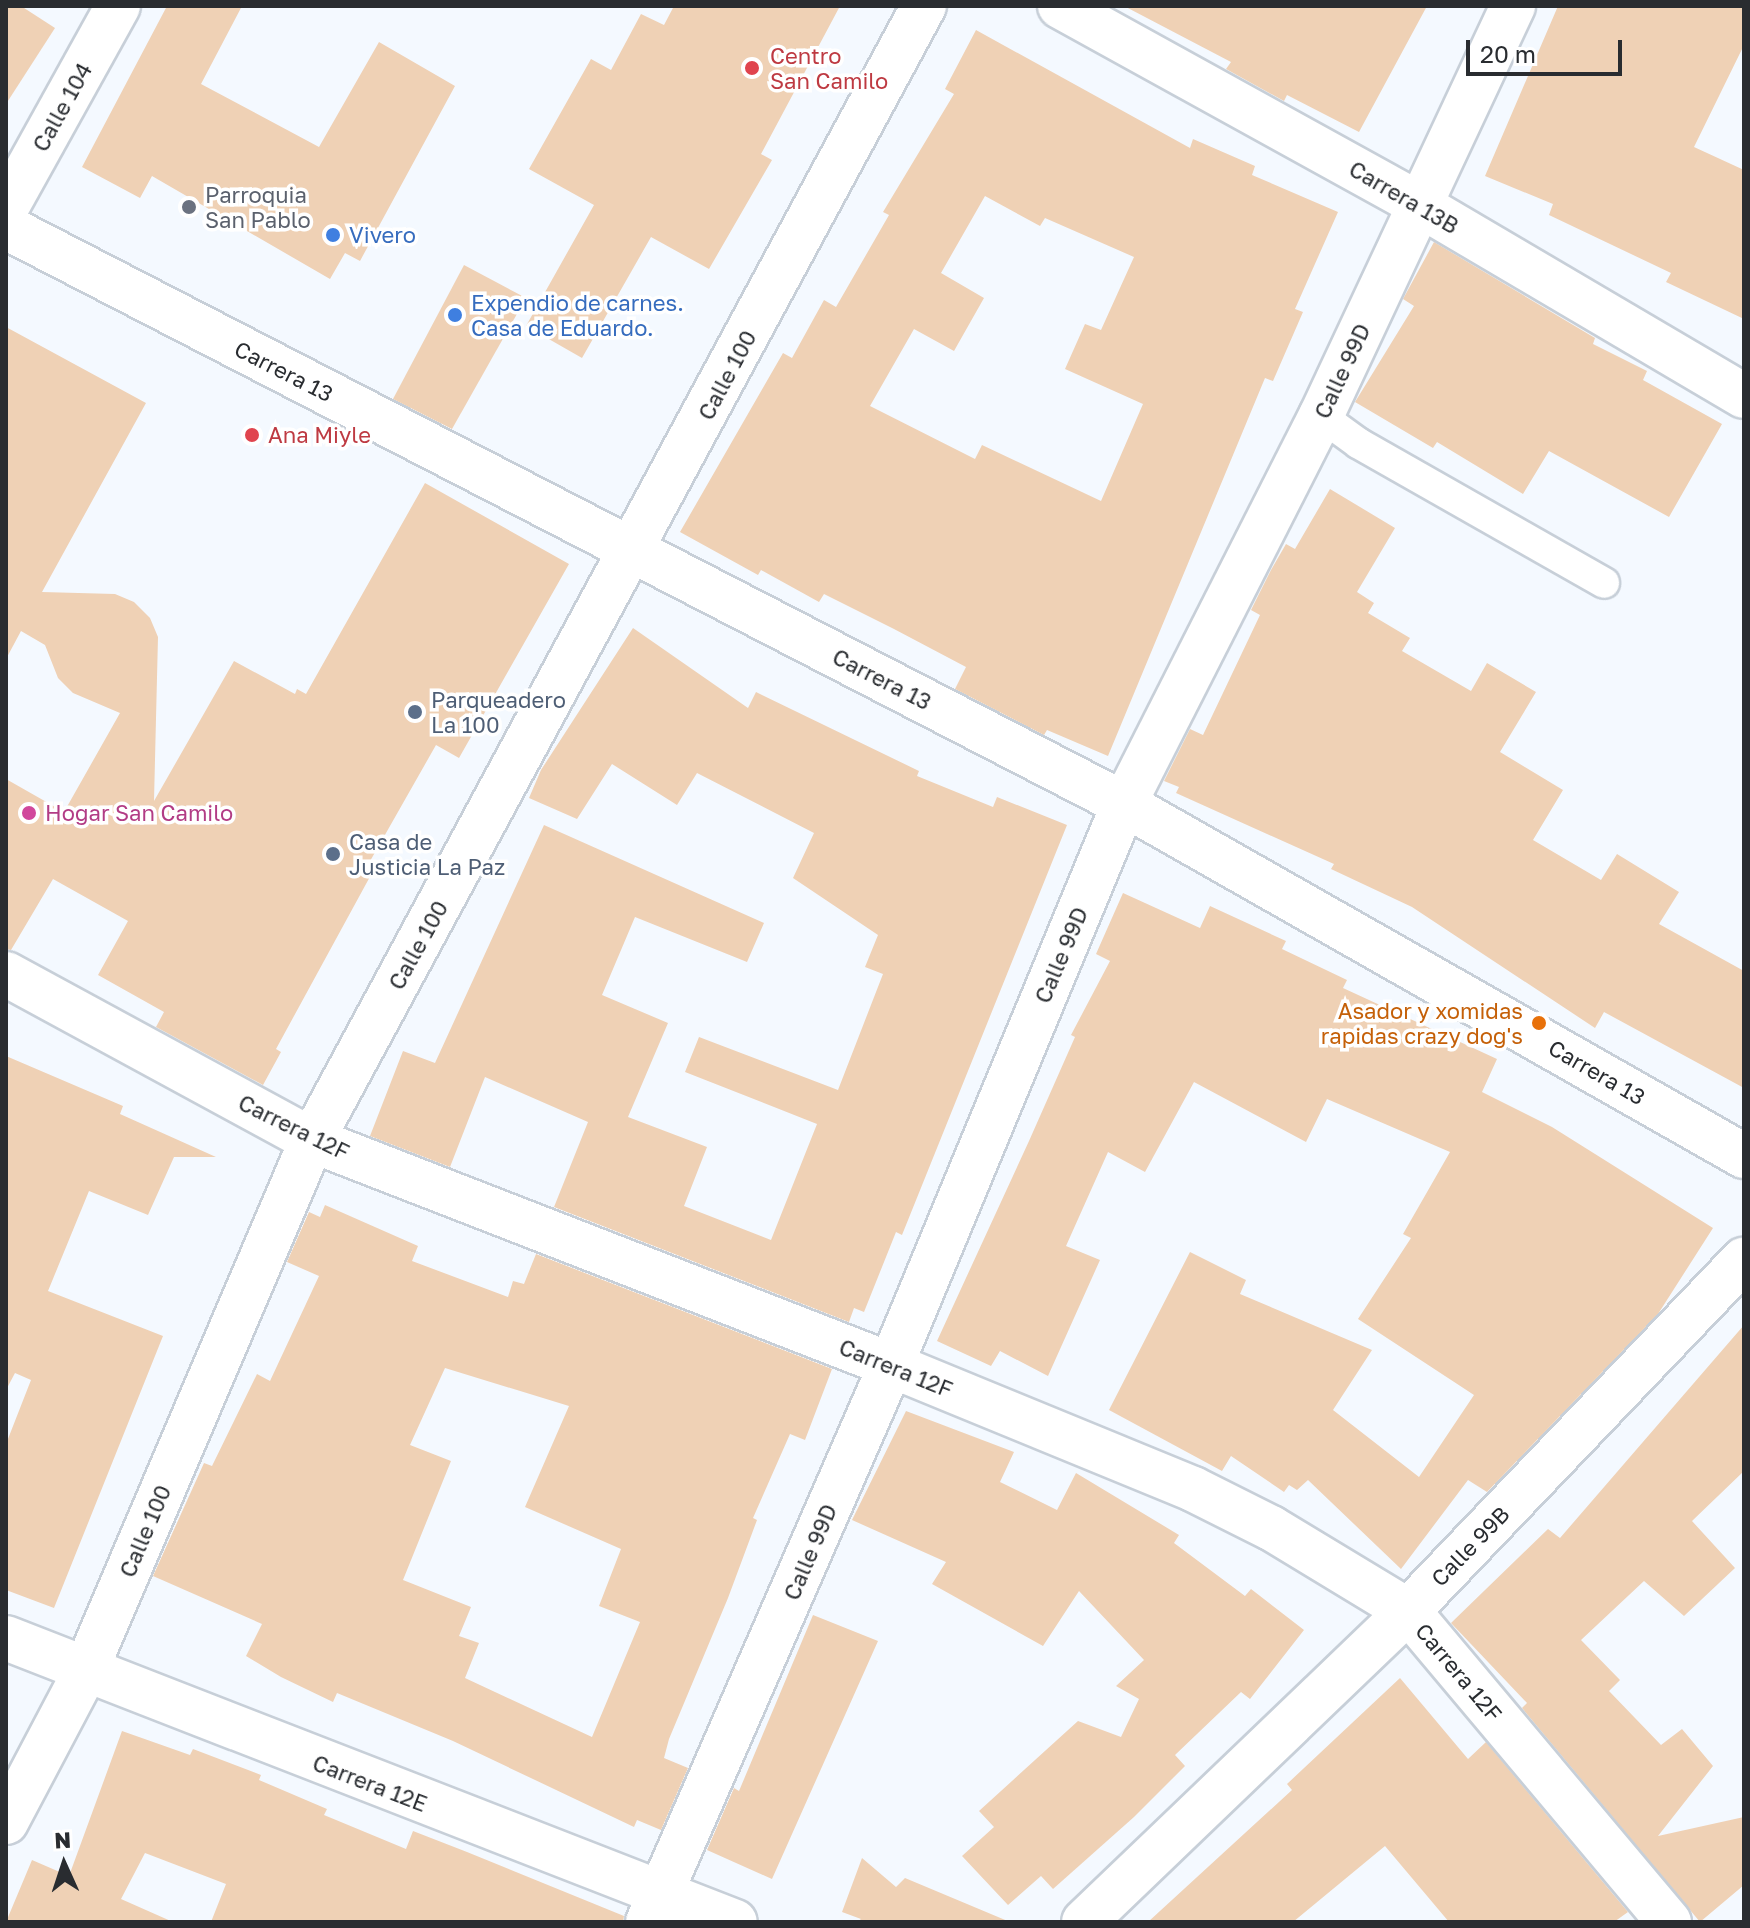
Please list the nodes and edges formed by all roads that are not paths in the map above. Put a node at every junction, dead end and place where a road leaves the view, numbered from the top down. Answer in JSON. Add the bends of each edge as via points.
{"nodes":[{"id":1,"x":118,"y":6,"type":"edge"},
{"id":2,"x":924,"y":6,"type":"edge"},
{"id":3,"x":1060,"y":6,"type":"edge"},
{"id":4,"x":1513,"y":6,"type":"edge"},
{"id":5,"x":1418,"y":204,"type":"junction"},
{"id":6,"x":6,"y":208,"type":"edge"},
{"id":7,"x":6,"y":227,"type":"edge"},
{"id":8,"x":1744,"y":396,"type":"edge"},
{"id":9,"x":1321,"y":416,"type":"junction"},
{"id":10,"x":633,"y":551,"type":"junction"},
{"id":11,"x":1604,"y":583,"type":"dead end"},
{"id":12,"x":1124,"y":804,"type":"junction"},
{"id":13,"x":6,"y":974,"type":"edge"},
{"id":14,"x":312,"y":1140,"type":"junction"},
{"id":15,"x":1744,"y":1156,"type":"edge"},
{"id":16,"x":1744,"y":1260,"type":"edge"},
{"id":17,"x":891,"y":1365,"type":"junction"},
{"id":18,"x":1408,"y":1611,"type":"junction"},
{"id":19,"x":6,"y":1638,"type":"edge"},
{"id":20,"x":85,"y":1672,"type":"junction"},
{"id":21,"x":6,"y":1822,"type":"edge"},
{"id":22,"x":654,"y":1909,"type":"edge"},
{"id":23,"x":735,"y":1922,"type":"edge"},
{"id":24,"x":1084,"y":1922,"type":"edge"},
{"id":25,"x":1669,"y":1922,"type":"edge"}],
"edges":[{"from":1,"to":6,"type":"street","name":"Calle 104"},
{"from":2,"to":10,"type":"street","name":"Calle 100"},
{"from":3,"to":5,"type":"street","name":"Carrera 13B"},
{"from":4,"to":5,"type":"street","name":"Calle 99D"},
{"from":5,"to":8,"type":"street","name":"Carrera 13B"},
{"from":5,"to":9,"type":"street","name":"Calle 99D"},
{"from":7,"to":10,"type":"street","name":"Carrera 13"},
{"from":9,"to":11,"type":"lane","via":[[1358,443]]},
{"from":9,"to":12,"type":"street","name":"Calle 99D"},
{"from":10,"to":12,"type":"street","name":"Carrera 13"},
{"from":10,"to":14,"type":"street","name":"Calle 100"},
{"from":12,"to":15,"type":"street","name":"Carrera 13"},
{"from":12,"to":17,"type":"street","name":"Calle 99D"},
{"from":13,"to":14,"type":"street","name":"Carrera 12F"},
{"from":14,"to":17,"type":"street","name":"Carrera 12F"},
{"from":14,"to":20,"type":"street","name":"Calle 100"},
{"from":16,"to":18,"type":"street","name":"Calle 99B"},
{"from":17,"to":18,"type":"street","name":"Carrera 12F","via":[[1193,1489],[1271,1528]]},
{"from":17,"to":22,"type":"street","name":"Calle 99D"},
{"from":18,"to":24,"type":"street","name":"Calle 99B"},
{"from":18,"to":25,"type":"street","name":"Carrera 12F"},
{"from":19,"to":20,"type":"street","name":"Carrera 12E"},
{"from":20,"to":21,"type":"street","name":"Calle 100"},
{"from":20,"to":22,"type":"street","name":"Carrera 12E"},
{"from":22,"to":23,"type":"street","name":"Carrera 12E"}]}
